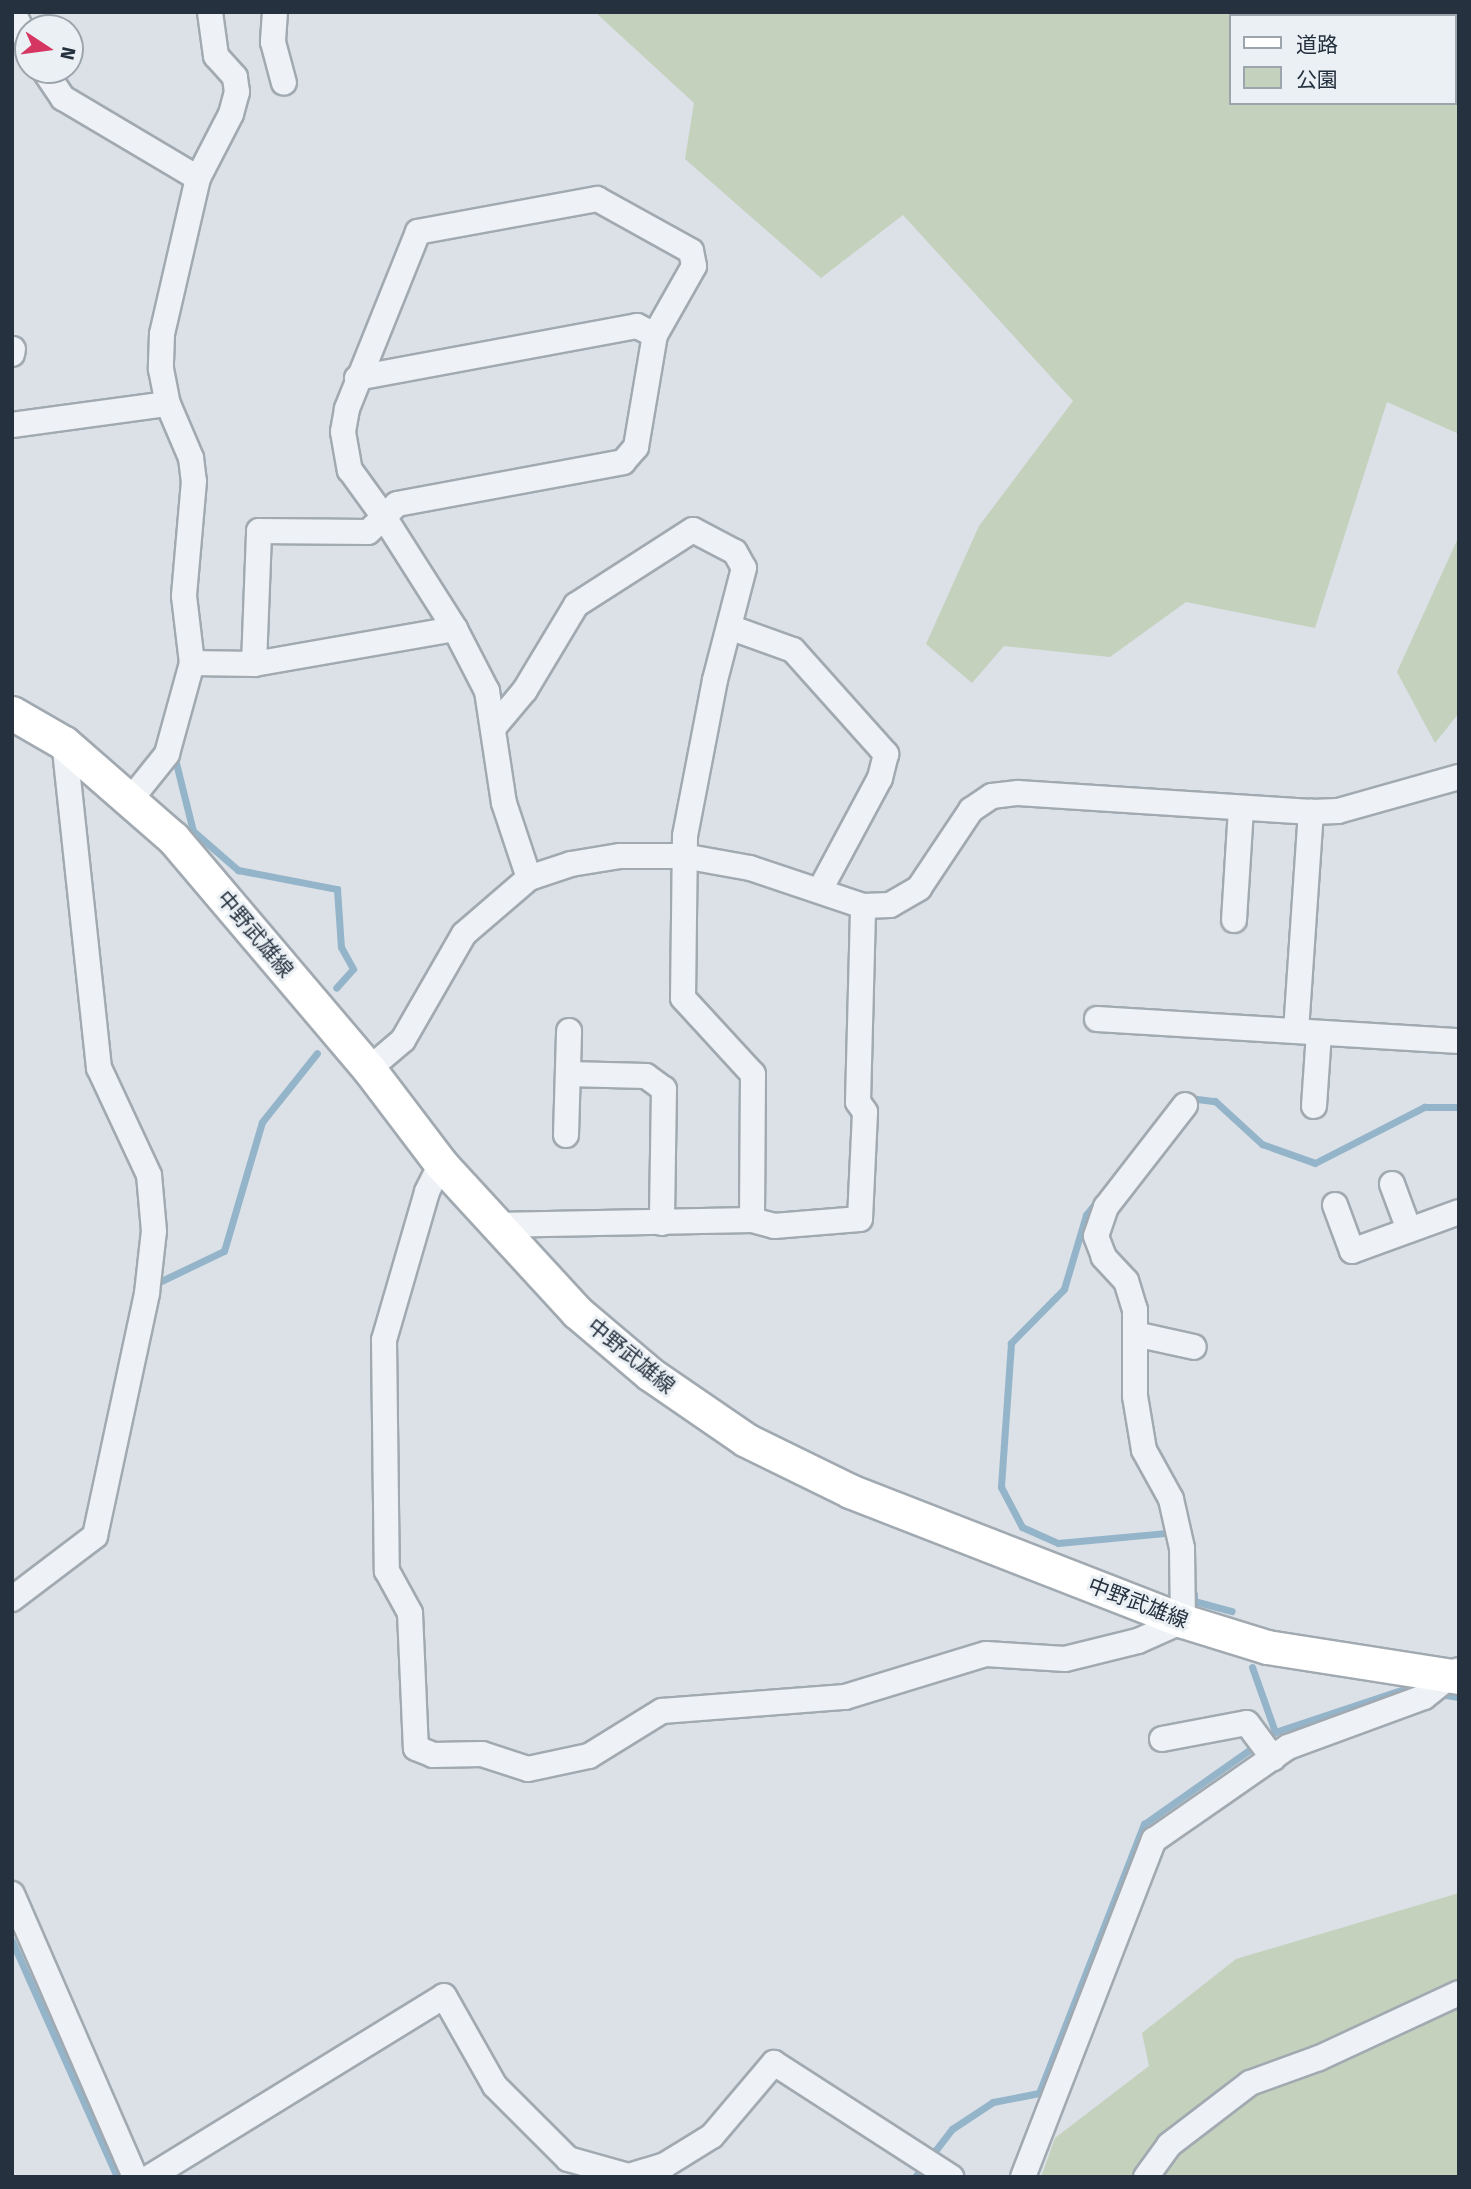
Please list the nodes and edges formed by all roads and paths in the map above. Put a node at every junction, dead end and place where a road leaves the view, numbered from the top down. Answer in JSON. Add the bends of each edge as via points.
{"nodes":[{"id":1,"x":210,"y":12,"type":"edge"},
{"id":2,"x":275,"y":12,"type":"edge"},
{"id":3,"x":285,"y":83,"type":"dead end"},
{"id":4,"x":54,"y":84,"type":"edge"},
{"id":5,"x":198,"y":178,"type":"junction"},
{"id":6,"x":655,"y":335,"type":"junction"},
{"id":7,"x":13,"y":349,"type":"edge"},
{"id":8,"x":12,"y":354,"type":"edge"},
{"id":9,"x":357,"y":378,"type":"junction"},
{"id":10,"x":168,"y":404,"type":"junction"},
{"id":11,"x":12,"y":425,"type":"edge"},
{"id":12,"x":384,"y":517,"type":"junction"},
{"id":13,"x":730,"y":627,"type":"junction"},
{"id":14,"x":455,"y":629,"type":"junction"},
{"id":15,"x":192,"y":663,"type":"junction"},
{"id":16,"x":254,"y":664,"type":"junction"},
{"id":17,"x":12,"y":713,"type":"edge"},
{"id":18,"x":494,"y":727,"type":"junction"},
{"id":19,"x":64,"y":743,"type":"junction"},
{"id":20,"x":1459,"y":776,"type":"edge"},
{"id":21,"x":131,"y":799,"type":"junction"},
{"id":22,"x":1241,"y":808,"type":"junction"},
{"id":23,"x":1311,"y":813,"type":"junction"},
{"id":24,"x":683,"y":856,"type":"junction"},
{"id":25,"x":529,"y":878,"type":"junction"},
{"id":26,"x":820,"y":890,"type":"junction"},
{"id":27,"x":863,"y":906,"type":"junction"},
{"id":28,"x":1234,"y":920,"type":"dead end"},
{"id":29,"x":1097,"y":1019,"type":"dead end"},
{"id":30,"x":569,"y":1031,"type":"dead end"},
{"id":31,"x":1308,"y":1032,"type":"junction"},
{"id":32,"x":1459,"y":1041,"type":"edge"},
{"id":33,"x":369,"y":1069,"type":"junction"},
{"id":34,"x":568,"y":1074,"type":"junction"},
{"id":35,"x":1185,"y":1105,"type":"dead end"},
{"id":36,"x":1314,"y":1106,"type":"dead end"},
{"id":37,"x":566,"y":1135,"type":"dead end"},
{"id":38,"x":441,"y":1164,"type":"junction"},
{"id":39,"x":1392,"y":1184,"type":"dead end"},
{"id":40,"x":1335,"y":1205,"type":"dead end"},
{"id":41,"x":1459,"y":1212,"type":"edge"},
{"id":42,"x":752,"y":1220,"type":"junction"},
{"id":43,"x":662,"y":1223,"type":"junction"},
{"id":44,"x":495,"y":1225,"type":"junction"},
{"id":45,"x":1409,"y":1230,"type":"junction"},
{"id":46,"x":1135,"y":1334,"type":"junction"},
{"id":47,"x":1194,"y":1347,"type":"dead end"},
{"id":48,"x":12,"y":1599,"type":"edge"},
{"id":49,"x":1184,"y":1622,"type":"junction"},
{"id":50,"x":1447,"y":1680,"type":"edge"},
{"id":51,"x":1162,"y":1739,"type":"dead end"},
{"id":52,"x":1273,"y":1758,"type":"junction"},
{"id":53,"x":12,"y":1894,"type":"edge"},
{"id":54,"x":1459,"y":1993,"type":"edge"},
{"id":55,"x":935,"y":2168,"type":"edge"},
{"id":56,"x":135,"y":2177,"type":"edge"},
{"id":57,"x":150,"y":2177,"type":"edge"},
{"id":58,"x":1023,"y":2177,"type":"edge"},
{"id":59,"x":1146,"y":2177,"type":"edge"}],
"edges":[{"from":1,"to":5,"type":"street","via":[[216,56],[235,77],[237,92],[231,114],[211,145]]},
{"from":2,"to":3,"type":"street","via":[[273,43]]},
{"from":4,"to":5,"type":"street","via":[[63,98]]},
{"from":5,"to":10,"type":"street","via":[[162,334],[161,369]]},
{"from":6,"to":9,"type":"street","via":[[637,326]]},
{"from":6,"to":9,"type":"street","via":[[694,266],[691,251],[597,199],[418,232]]},
{"from":6,"to":12,"type":"street","via":[[636,447],[623,462],[397,504]]},
{"from":7,"to":8,"type":"street"},
{"from":9,"to":12,"type":"street","via":[[343,432],[350,470]]},
{"from":10,"to":11,"type":"street"},
{"from":10,"to":15,"type":"street","via":[[191,458],[194,481],[184,596]]},
{"from":12,"to":14,"type":"street"},
{"from":12,"to":16,"type":"street","via":[[368,532],[259,530]]},
{"from":13,"to":18,"type":"street","via":[[744,568],[735,552],[693,530],[576,605],[525,690]]},
{"from":13,"to":24,"type":"street","via":[[715,680]]},
{"from":13,"to":26,"type":"street","via":[[793,650],[886,754],[880,778]]},
{"from":14,"to":16,"type":"street"},
{"from":14,"to":18,"type":"street","via":[[487,691]]},
{"from":15,"to":16,"type":"street"},
{"from":15,"to":21,"type":"street","via":[[167,754]]},
{"from":17,"to":19,"type":"main road","name":"中野武雄線"},
{"from":18,"to":25,"type":"street","via":[[504,803]]},
{"from":19,"to":21,"type":"main road","name":"中野武雄線"},
{"from":19,"to":48,"type":"street","via":[[99,1068],[149,1175],[154,1231],[147,1293],[96,1525]]},
{"from":20,"to":23,"type":"street","via":[[1338,811]]},
{"from":21,"to":33,"type":"main road","name":"中野武雄線","via":[[173,838]]},
{"from":22,"to":23,"type":"street"},
{"from":22,"to":27,"type":"street","via":[[1018,793],[992,796],[971,810],[919,888],[890,905]]},
{"from":22,"to":28,"type":"street"},
{"from":23,"to":31,"type":"street"},
{"from":24,"to":25,"type":"street","via":[[620,856],[571,864]]},
{"from":24,"to":26,"type":"street","via":[[750,868]]},
{"from":24,"to":42,"type":"street","via":[[683,998],[753,1074]]},
{"from":25,"to":33,"type":"street","via":[[464,934],[403,1040]]},
{"from":26,"to":27,"type":"street"},
{"from":27,"to":42,"type":"street","via":[[858,1102],[865,1112],[860,1219],[774,1226]]},
{"from":29,"to":31,"type":"street"},
{"from":30,"to":34,"type":"street"},
{"from":31,"to":32,"type":"street"},
{"from":31,"to":36,"type":"street"},
{"from":33,"to":38,"type":"main road","name":"中野武雄線"},
{"from":34,"to":37,"type":"street"},
{"from":34,"to":43,"type":"street","via":[[646,1076],[664,1089]]},
{"from":35,"to":46,"type":"street","via":[[1106,1207],[1096,1236],[1104,1257],[1126,1281],[1135,1310]]},
{"from":38,"to":44,"type":"main road","name":"中野武雄線"},
{"from":38,"to":49,"type":"street","via":[[428,1192],[384,1340],[387,1572],[411,1613],[416,1748],[433,1755],[482,1754],[528,1769],[589,1756],[662,1711],[845,1697],[986,1654],[1065,1659],[1138,1641]]},
{"from":39,"to":45,"type":"street"},
{"from":40,"to":45,"type":"street","via":[[1352,1251]]},
{"from":41,"to":45,"type":"street"},
{"from":42,"to":43,"type":"street"},
{"from":43,"to":44,"type":"street"},
{"from":44,"to":49,"type":"main road","name":"中野武雄線","via":[[597,1329],[650,1374],[746,1440],[850,1491]]},
{"from":46,"to":47,"type":"street"},
{"from":46,"to":49,"type":"street","via":[[1135,1396],[1144,1450],[1171,1499],[1182,1548]]},
{"from":49,"to":50,"type":"main road","name":"中野武雄線","via":[[1267,1647]]},
{"from":50,"to":52,"type":"street","via":[[1288,1747]]},
{"from":51,"to":52,"type":"street","via":[[1247,1723]]},
{"from":52,"to":58,"type":"street","via":[[1154,1840]]},
{"from":53,"to":56,"type":"street"},
{"from":54,"to":59,"type":"street","via":[[1319,2058],[1250,2083],[1169,2145]]},
{"from":55,"to":57,"type":"street","via":[[774,2063],[712,2136],[666,2165],[629,2176],[568,2159],[495,2086],[444,1996]]}]}
